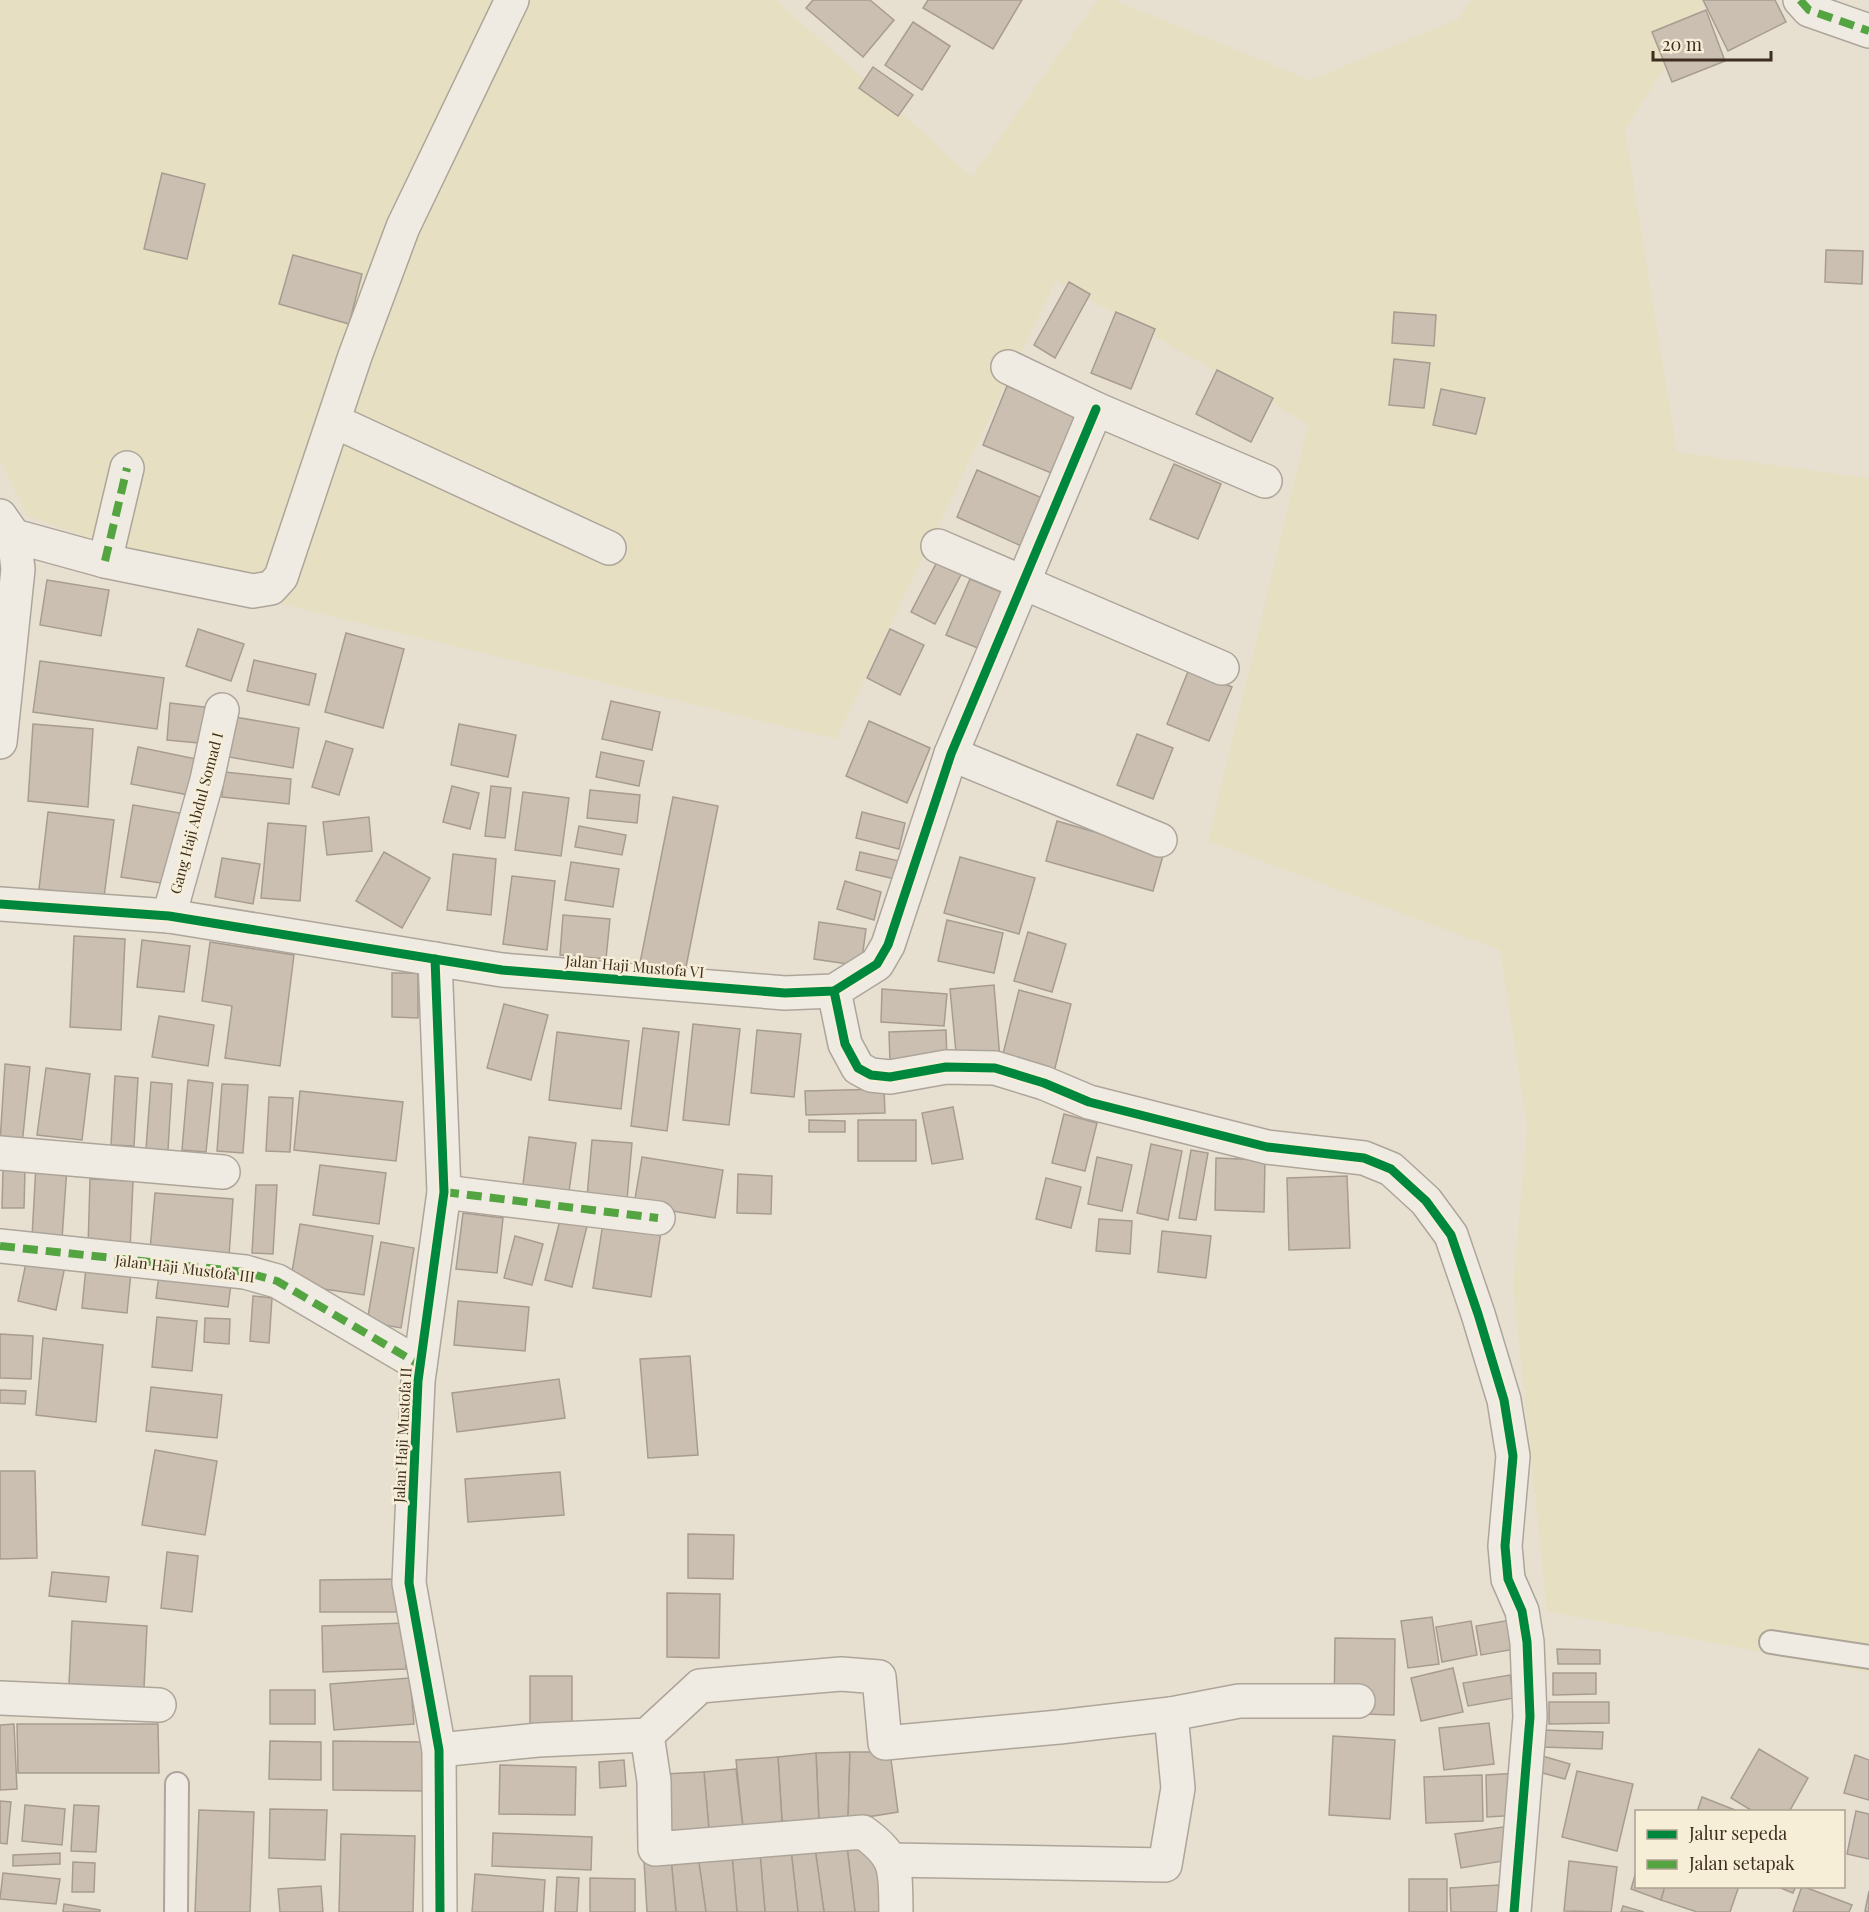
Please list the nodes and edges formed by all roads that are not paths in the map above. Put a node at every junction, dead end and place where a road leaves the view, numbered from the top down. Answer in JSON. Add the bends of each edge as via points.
{"nodes":[{"id":1,"x":512,"y":0,"type":"edge"},
{"id":2,"x":1800,"y":0,"type":"edge"},
{"id":3,"x":1869,"y":31,"type":"edge"},
{"id":4,"x":1008,"y":367,"type":"dead end"},
{"id":5,"x":1096,"y":409,"type":"junction"},
{"id":6,"x":334,"y":421,"type":"junction"},
{"id":7,"x":127,"y":468,"type":"dead end"},
{"id":8,"x":1265,"y":481,"type":"dead end"},
{"id":9,"x":7,"y":526,"type":"edge"},
{"id":10,"x":938,"y":546,"type":"dead end"},
{"id":11,"x":609,"y":548,"type":"dead end"},
{"id":12,"x":105,"y":561,"type":"junction"},
{"id":13,"x":1023,"y":584,"type":"junction"},
{"id":14,"x":1222,"y":668,"type":"dead end"},
{"id":15,"x":222,"y":710,"type":"dead end"},
{"id":16,"x":0,"y":742,"type":"edge"},
{"id":17,"x":951,"y":754,"type":"junction"},
{"id":18,"x":1160,"y":840,"type":"dead end"},
{"id":19,"x":0,"y":903,"type":"edge"},
{"id":20,"x":169,"y":916,"type":"junction"},
{"id":21,"x":435,"y":959,"type":"junction"},
{"id":22,"x":834,"y":992,"type":"junction"},
{"id":23,"x":0,"y":1154,"type":"edge"},
{"id":24,"x":223,"y":1172,"type":"dead end"},
{"id":25,"x":444,"y":1192,"type":"junction"},
{"id":26,"x":658,"y":1218,"type":"dead end"},
{"id":27,"x":0,"y":1246,"type":"edge"},
{"id":28,"x":420,"y":1365,"type":"junction"},
{"id":29,"x":1771,"y":1642,"type":"dead end"},
{"id":30,"x":1869,"y":1657,"type":"edge"},
{"id":31,"x":0,"y":1698,"type":"edge"},
{"id":32,"x":1358,"y":1701,"type":"dead end"},
{"id":33,"x":159,"y":1705,"type":"dead end"},
{"id":34,"x":1171,"y":1714,"type":"junction"},
{"id":35,"x":647,"y":1735,"type":"junction"},
{"id":36,"x":439,"y":1750,"type":"junction"},
{"id":37,"x":177,"y":1784,"type":"dead end"},
{"id":38,"x":891,"y":1860,"type":"junction"},
{"id":39,"x":176,"y":1912,"type":"edge"},
{"id":40,"x":440,"y":1912,"type":"edge"},
{"id":41,"x":896,"y":1912,"type":"edge"},
{"id":42,"x":1514,"y":1912,"type":"edge"}],
"edges":[{"from":1,"to":6,"type":"street","via":[[403,227]]},
{"from":2,"to":3,"type":"street","via":[[1809,10]]},
{"from":4,"to":5,"type":"street"},
{"from":5,"to":8,"type":"street"},
{"from":5,"to":13,"type":"street"},
{"from":6,"to":11,"type":"street"},
{"from":6,"to":12,"type":"street","via":[[281,576],[271,588],[253,591]]},
{"from":7,"to":12,"type":"street"},
{"from":9,"to":12,"type":"street"},
{"from":9,"to":16,"type":"street","via":[[18,569]]},
{"from":10,"to":13,"type":"street"},
{"from":13,"to":14,"type":"street"},
{"from":13,"to":17,"type":"street"},
{"from":15,"to":20,"type":"street","name":"Gang Haji Abdul Somad I"},
{"from":17,"to":18,"type":"street"},
{"from":17,"to":22,"type":"street","via":[[888,945],[877,964]]},
{"from":19,"to":20,"type":"street","name":"Jalan Haji Mustofa VI"},
{"from":20,"to":21,"type":"street","name":"Jalan Haji Mustofa VI"},
{"from":21,"to":22,"type":"street","name":"Jalan Haji Mustofa VI","via":[[525,972],[785,993]]},
{"from":21,"to":25,"type":"street","name":"Jalan Haji Mustofa II"},
{"from":22,"to":42,"type":"street","via":[[845,1044],[858,1068],[871,1075],[890,1077],[946,1067],[995,1068],[1089,1102],[1267,1147],[1364,1158],[1391,1169],[1426,1201],[1451,1235],[1478,1314],[1504,1400],[1513,1456],[1505,1546],[1508,1579],[1522,1611],[1527,1642],[1530,1717]]},
{"from":23,"to":24,"type":"street"},
{"from":25,"to":26,"type":"street"},
{"from":25,"to":28,"type":"street","name":"Jalan Haji Mustofa II"},
{"from":27,"to":28,"type":"street","name":"Jalan Haji Mustofa III","via":[[245,1272],[277,1281]]},
{"from":28,"to":36,"type":"street","name":"Jalan Haji Mustofa II","via":[[410,1583]]},
{"from":29,"to":30,"type":"lane"},
{"from":31,"to":33,"type":"street"},
{"from":32,"to":34,"type":"street","via":[[1239,1701]]},
{"from":34,"to":35,"type":"street","via":[[885,1743],[879,1677],[841,1674],[700,1686]]},
{"from":34,"to":38,"type":"street","via":[[1178,1788],[1165,1864]]},
{"from":35,"to":36,"type":"street"},
{"from":35,"to":38,"type":"street","via":[[654,1782],[655,1849],[862,1832],[883,1846]]},
{"from":36,"to":40,"type":"street","name":"Jalan Haji Mustofa II"},
{"from":37,"to":39,"type":"lane"},
{"from":38,"to":41,"type":"street","via":[[895,1868]]}]}
